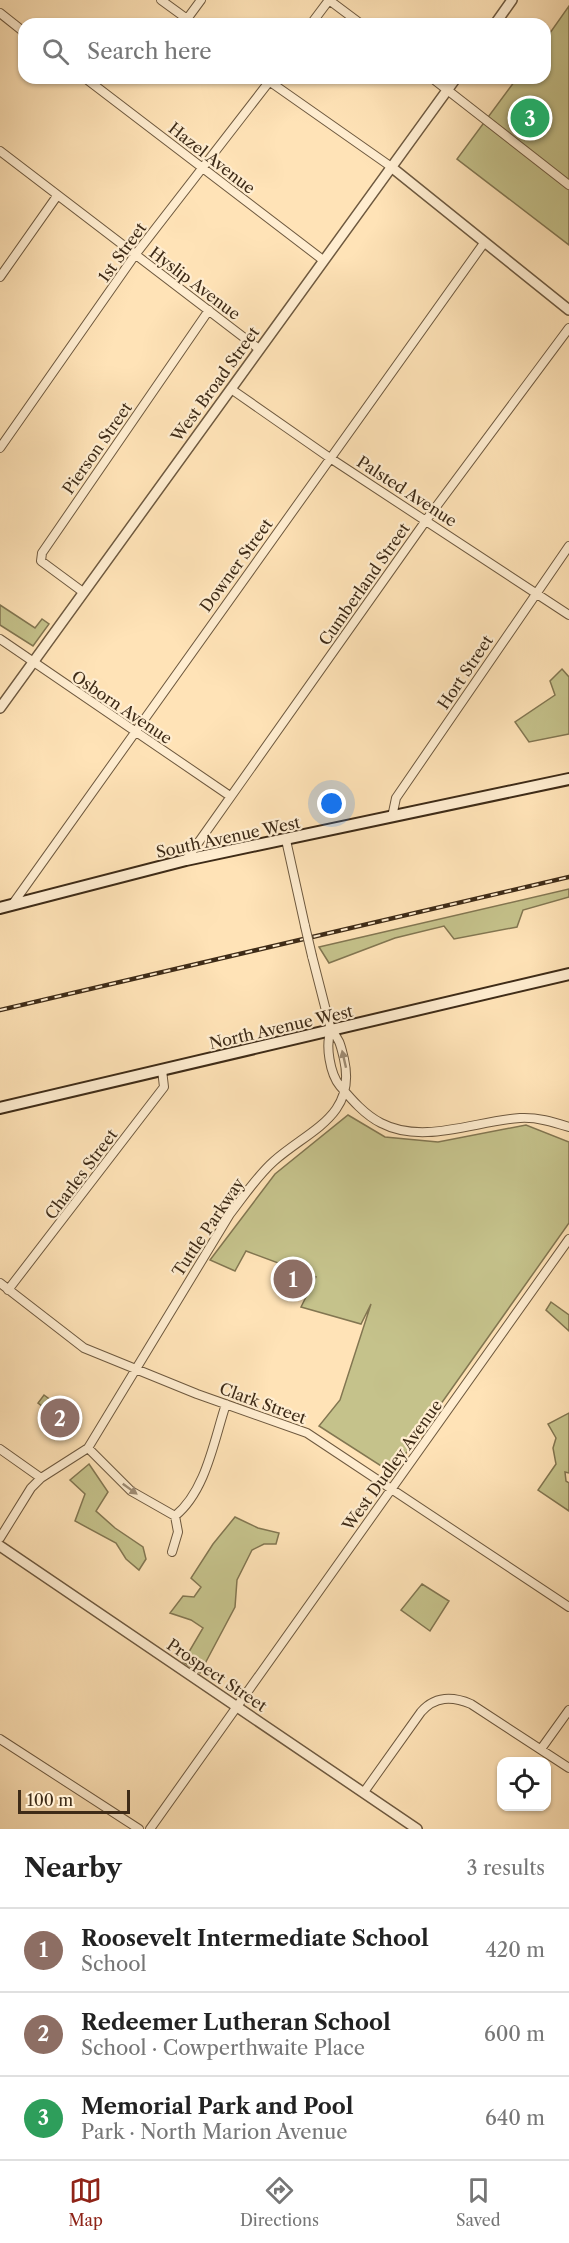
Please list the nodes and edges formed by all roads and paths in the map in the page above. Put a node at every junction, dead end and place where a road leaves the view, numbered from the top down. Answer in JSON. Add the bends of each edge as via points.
{"nodes":[{"id":1,"x":161,"y":0,"type":"edge"},
{"id":2,"x":201,"y":0,"type":"edge"},
{"id":3,"x":329,"y":0,"type":"edge"},
{"id":4,"x":512,"y":0,"type":"edge"},
{"id":5,"x":0,"y":14,"type":"edge"},
{"id":6,"x":186,"y":18,"type":"edge"},
{"id":7,"x":192,"y":18,"type":"edge"},
{"id":8,"x":316,"y":18,"type":"edge"},
{"id":9,"x":353,"y":18,"type":"edge"},
{"id":10,"x":499,"y":18,"type":"edge"},
{"id":11,"x":18,"y":28,"type":"edge"},
{"id":12,"x":93,"y":84,"type":"edge"},
{"id":13,"x":265,"y":84,"type":"edge"},
{"id":14,"x":276,"y":84,"type":"edge"},
{"id":15,"x":441,"y":84,"type":"edge"},
{"id":16,"x":452,"y":84,"type":"edge"},
{"id":17,"x":448,"y":89,"type":"junction"},
{"id":18,"x":0,"y":151,"type":"edge"},
{"id":19,"x":390,"y":166,"type":"junction"},
{"id":20,"x":202,"y":168,"type":"junction"},
{"id":21,"x":569,"y":185,"type":"edge"},
{"id":22,"x":57,"y":196,"type":"junction"},
{"id":23,"x":484,"y":243,"type":"junction"},
{"id":24,"x":135,"y":255,"type":"junction"},
{"id":25,"x":323,"y":260,"type":"junction"},
{"id":26,"x":0,"y":277,"type":"edge"},
{"id":27,"x":209,"y":310,"type":"junction"},
{"id":28,"x":569,"y":310,"type":"edge"},
{"id":29,"x":569,"y":328,"type":"edge"},
{"id":30,"x":259,"y":349,"type":"junction"},
{"id":31,"x":231,"y":389,"type":"junction"},
{"id":32,"x":0,"y":448,"type":"edge"},
{"id":33,"x":330,"y":458,"type":"junction"},
{"id":34,"x":427,"y":519,"type":"junction"},
{"id":35,"x":569,"y":546,"type":"edge"},
{"id":36,"x":83,"y":591,"type":"junction"},
{"id":37,"x":536,"y":593,"type":"junction"},
{"id":38,"x":569,"y":615,"type":"edge"},
{"id":39,"x":0,"y":639,"type":"edge"},
{"id":40,"x":32,"y":662,"type":"junction"},
{"id":41,"x":0,"y":708,"type":"edge"},
{"id":42,"x":134,"y":732,"type":"junction"},
{"id":43,"x":569,"y":779,"type":"edge"},
{"id":44,"x":230,"y":796,"type":"junction"},
{"id":45,"x":392,"y":817,"type":"junction"},
{"id":46,"x":286,"y":840,"type":"junction"},
{"id":47,"x":186,"y":860,"type":"junction"},
{"id":48,"x":12,"y":905,"type":"junction"},
{"id":49,"x":0,"y":908,"type":"edge"},
{"id":50,"x":569,"y":975,"type":"edge"},
{"id":51,"x":331,"y":1030,"type":"junction"},
{"id":52,"x":162,"y":1070,"type":"junction"},
{"id":53,"x":344,"y":1090,"type":"junction"},
{"id":54,"x":0,"y":1108,"type":"edge"},
{"id":55,"x":569,"y":1127,"type":"edge"},
{"id":56,"x":569,"y":1239,"type":"edge"},
{"id":57,"x":0,"y":1283,"type":"edge"},
{"id":58,"x":8,"y":1290,"type":"junction"},
{"id":59,"x":135,"y":1369,"type":"junction"},
{"id":60,"x":226,"y":1404,"type":"junction"},
{"id":61,"x":88,"y":1448,"type":"junction"},
{"id":62,"x":0,"y":1449,"type":"edge"},
{"id":63,"x":41,"y":1478,"type":"junction"},
{"id":64,"x":392,"y":1488,"type":"junction"},
{"id":65,"x":175,"y":1516,"type":"junction"},
{"id":66,"x":0,"y":1538,"type":"edge"},
{"id":67,"x":0,"y":1546,"type":"edge"},
{"id":68,"x":172,"y":1552,"type":"dead end"},
{"id":69,"x":569,"y":1607,"type":"edge"},
{"id":70,"x":236,"y":1705,"type":"junction"},
{"id":71,"x":569,"y":1710,"type":"edge"},
{"id":72,"x":0,"y":1739,"type":"edge"},
{"id":73,"x":542,"y":1749,"type":"junction"},
{"id":74,"x":569,"y":1768,"type":"edge"},
{"id":75,"x":364,"y":1792,"type":"junction"},
{"id":76,"x":139,"y":1829,"type":"edge"},
{"id":77,"x":150,"y":1829,"type":"edge"},
{"id":78,"x":417,"y":1829,"type":"edge"}],
"edges":[{"from":1,"to":6,"type":"street"},
{"from":2,"to":7,"type":"street"},
{"from":3,"to":8,"type":"street"},
{"from":3,"to":9,"type":"street"},
{"from":4,"to":10,"type":"street"},
{"from":5,"to":11,"type":"street"},
{"from":12,"to":20,"type":"street","name":"Hazel Avenue"},
{"from":13,"to":20,"type":"street","name":"1st Street"},
{"from":14,"to":19,"type":"street"},
{"from":15,"to":17,"type":"street"},
{"from":16,"to":17,"type":"street","name":"West Broad Street"},
{"from":17,"to":19,"type":"street","name":"West Broad Street"},
{"from":17,"to":21,"type":"street"},
{"from":18,"to":22,"type":"street","name":"Hyslip Avenue"},
{"from":19,"to":23,"type":"street"},
{"from":19,"to":25,"type":"street","name":"West Broad Street"},
{"from":20,"to":24,"type":"street","name":"1st Street"},
{"from":20,"to":25,"type":"street","name":"Hazel Avenue"},
{"from":22,"to":24,"type":"street","name":"Hyslip Avenue"},
{"from":22,"to":26,"type":"street"},
{"from":23,"to":28,"type":"street"},
{"from":23,"to":33,"type":"street","name":"Downer Street"},
{"from":24,"to":27,"type":"street","name":"Hyslip Avenue"},
{"from":24,"to":32,"type":"street","name":"1st Street"},
{"from":25,"to":30,"type":"street","name":"West Broad Street"},
{"from":27,"to":30,"type":"street","name":"Hyslip Avenue"},
{"from":27,"to":36,"type":"street","name":"Pierson Street","via":[[42,553],[41,561]]},
{"from":29,"to":34,"type":"street","name":"Cumberland Street"},
{"from":30,"to":31,"type":"street","name":"West Broad Street"},
{"from":31,"to":33,"type":"street","name":"Palsted Avenue"},
{"from":31,"to":36,"type":"street","name":"West Broad Street"},
{"from":33,"to":34,"type":"street","name":"Palsted Avenue"},
{"from":33,"to":42,"type":"street","name":"Downer Street"},
{"from":34,"to":37,"type":"street","name":"Palsted Avenue"},
{"from":34,"to":44,"type":"street","name":"Cumberland Street"},
{"from":35,"to":37,"type":"street","name":"Hort Street"},
{"from":36,"to":40,"type":"street","name":"West Broad Street"},
{"from":37,"to":38,"type":"street","name":"Palsted Avenue"},
{"from":37,"to":45,"type":"street","name":"Hort Street","via":[[396,798]]},
{"from":39,"to":40,"type":"street","name":"Osborn Avenue"},
{"from":40,"to":41,"type":"street","name":"West Broad Street"},
{"from":40,"to":42,"type":"street","name":"Osborn Avenue"},
{"from":42,"to":44,"type":"street","name":"Osborn Avenue"},
{"from":42,"to":48,"type":"street","name":"Downer Street"},
{"from":43,"to":45,"type":"main road","name":"South Avenue West"},
{"from":44,"to":47,"type":"street","name":"Cumberland Street"},
{"from":45,"to":46,"type":"main road","name":"South Avenue West"},
{"from":46,"to":47,"type":"main road","name":"South Avenue West"},
{"from":46,"to":51,"type":"street","name":"Tuttle Parkway","bridge":true},
{"from":47,"to":48,"type":"main road","name":"South Avenue West"},
{"from":48,"to":49,"type":"main road","name":"South Avenue West"},
{"from":50,"to":51,"type":"main road","name":"North Avenue West"},
{"from":51,"to":52,"type":"main road","name":"North Avenue West"},
{"from":51,"to":53,"type":"street","name":"Tuttle Parkway","via":[[327,1040],[336,1081]]},
{"from":53,"to":51,"type":"street","name":"Tuttle Parkway","one_way":true,"via":[[348,1077],[339,1038]]},
{"from":52,"to":54,"type":"main road","name":"North Avenue West"},
{"from":52,"to":58,"type":"street","name":"Charles Street","via":[[164,1087]]},
{"from":53,"to":55,"type":"street","name":"Tuttle Parkway","via":[[370,1117],[401,1131],[426,1133],[522,1118],[549,1120]]},
{"from":53,"to":59,"type":"street","name":"Tuttle Parkway","via":[[327,1123],[272,1162],[230,1214]]},
{"from":56,"to":64,"type":"street","name":"West Dudley Avenue"},
{"from":57,"to":58,"type":"street","name":"Clark Street"},
{"from":58,"to":59,"type":"street","name":"Clark Street","via":[[84,1348]]},
{"from":59,"to":60,"type":"street","name":"Clark Street"},
{"from":59,"to":61,"type":"street","name":"Tuttle Parkway"},
{"from":60,"to":64,"type":"street","name":"Clark Street","via":[[307,1433]]},
{"from":60,"to":65,"type":"street","via":[[203,1474],[184,1509]]},
{"from":61,"to":63,"type":"street"},
{"from":61,"to":65,"type":"street","one_way":true,"via":[[132,1491]]},
{"from":62,"to":63,"type":"street"},
{"from":63,"to":66,"type":"street"},
{"from":64,"to":69,"type":"street","name":"Clark Street"},
{"from":64,"to":70,"type":"street","name":"West Dudley Avenue"},
{"from":65,"to":68,"type":"street","via":[[178,1532]]},
{"from":67,"to":70,"type":"street","name":"Prospect Street"},
{"from":70,"to":75,"type":"street","name":"Prospect Street"},
{"from":70,"to":77,"type":"street","name":"West Dudley Avenue"},
{"from":71,"to":73,"type":"street"},
{"from":72,"to":76,"type":"street"},
{"from":73,"to":74,"type":"street"},
{"from":73,"to":75,"type":"street","via":[[471,1704],[441,1698],[421,1712]]},
{"from":75,"to":78,"type":"street","name":"Prospect Street"}]}
